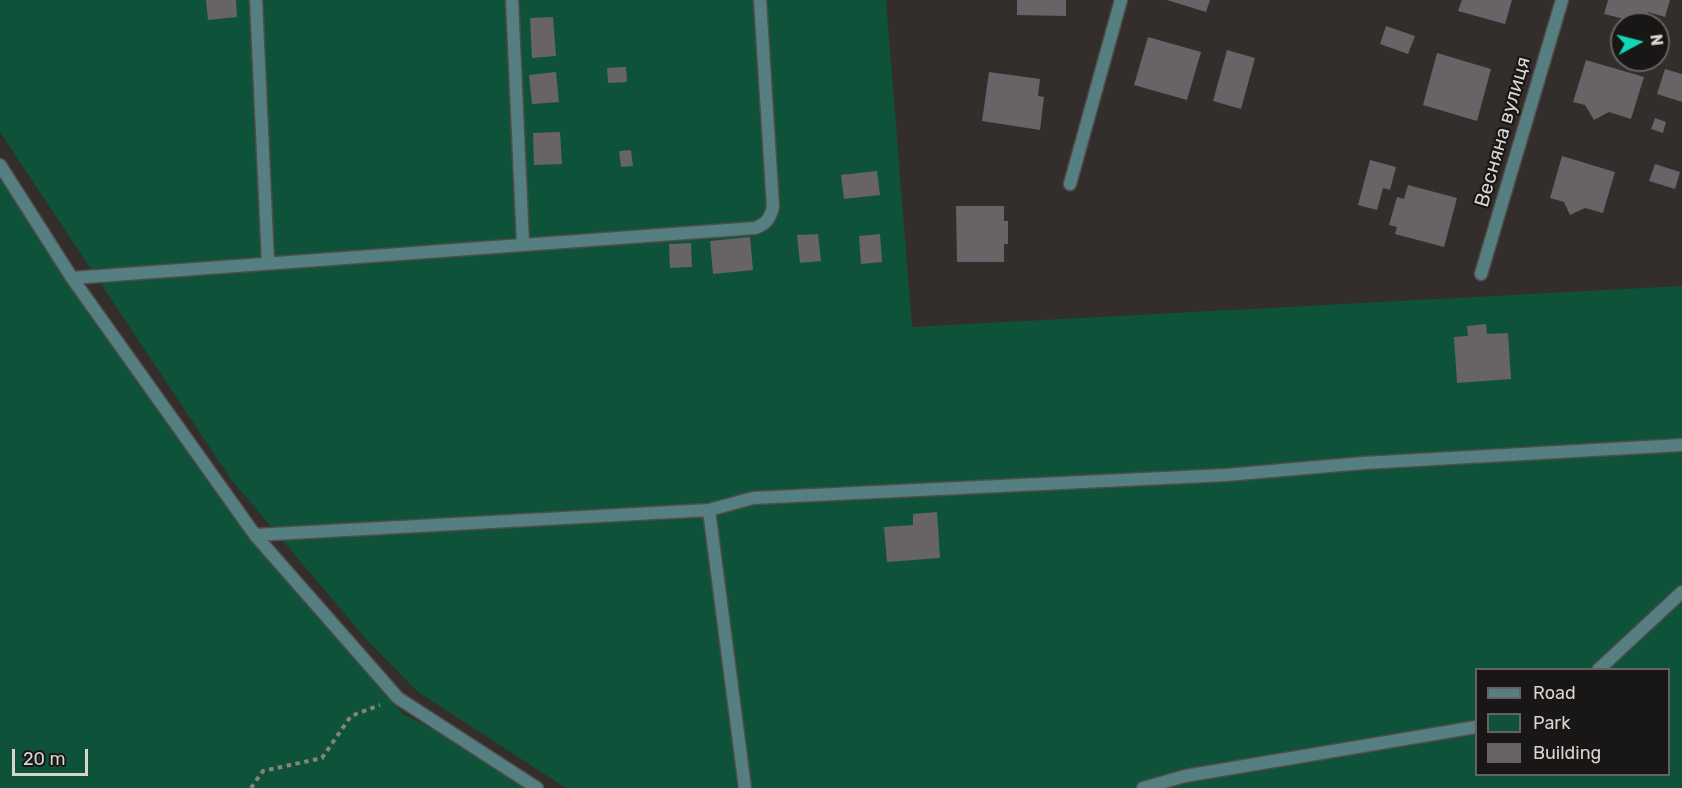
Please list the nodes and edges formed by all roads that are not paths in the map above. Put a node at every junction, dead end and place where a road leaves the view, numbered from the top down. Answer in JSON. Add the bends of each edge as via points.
{"nodes":[{"id":1,"x":256,"y":0,"type":"edge"},
{"id":2,"x":512,"y":0,"type":"edge"},
{"id":3,"x":760,"y":0,"type":"edge"},
{"id":4,"x":1122,"y":0,"type":"edge"},
{"id":5,"x":1562,"y":0,"type":"edge"},
{"id":6,"x":0,"y":165,"type":"edge"},
{"id":7,"x":1070,"y":184,"type":"dead end"},
{"id":8,"x":523,"y":244,"type":"junction"},
{"id":9,"x":268,"y":262,"type":"junction"},
{"id":10,"x":1481,"y":274,"type":"dead end"},
{"id":11,"x":72,"y":278,"type":"junction"},
{"id":12,"x":1682,"y":445,"type":"edge"},
{"id":13,"x":709,"y":510,"type":"junction"},
{"id":14,"x":255,"y":536,"type":"junction"},
{"id":15,"x":1682,"y":592,"type":"edge"},
{"id":16,"x":1599,"y":668,"type":"edge"},
{"id":17,"x":1475,"y":727,"type":"edge"},
{"id":18,"x":537,"y":788,"type":"edge"},
{"id":19,"x":744,"y":788,"type":"edge"},
{"id":20,"x":1143,"y":788,"type":"edge"}],
"edges":[{"from":1,"to":9,"type":"street"},
{"from":2,"to":8,"type":"street"},
{"from":3,"to":8,"type":"street","via":[[773,207],[764,225]]},
{"from":4,"to":7,"type":"street"},
{"from":5,"to":10,"type":"street","name":"Весняна вулиця"},
{"from":6,"to":11,"type":"street"},
{"from":8,"to":9,"type":"street"},
{"from":9,"to":11,"type":"street"},
{"from":11,"to":14,"type":"street"},
{"from":12,"to":13,"type":"street","via":[[1226,475],[753,498]]},
{"from":13,"to":14,"type":"street"},
{"from":13,"to":19,"type":"street"},
{"from":14,"to":18,"type":"street","via":[[398,698]]},
{"from":15,"to":16,"type":"street"},
{"from":17,"to":20,"type":"street","via":[[1185,776]]}]}
